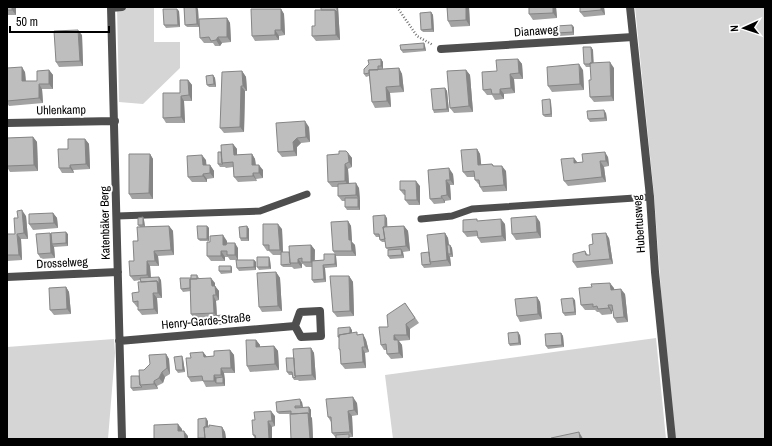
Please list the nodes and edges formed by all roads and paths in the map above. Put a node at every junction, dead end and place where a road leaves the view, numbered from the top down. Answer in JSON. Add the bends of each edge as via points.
{"nodes":[{"id":1,"x":110,"y":7,"type":"edge"},
{"id":2,"x":122,"y":7,"type":"edge"},
{"id":3,"x":397,"y":7,"type":"edge"},
{"id":4,"x":630,"y":7,"type":"edge"},
{"id":5,"x":633,"y":37,"type":"junction"},
{"id":6,"x":441,"y":50,"type":"joint"},
{"id":7,"x":115,"y":121,"type":"junction"},
{"id":8,"x":7,"y":123,"type":"edge"},
{"id":9,"x":308,"y":194,"type":"dead end"},
{"id":10,"x":650,"y":197,"type":"junction"},
{"id":11,"x":117,"y":216,"type":"junction"},
{"id":12,"x":421,"y":219,"type":"dead end"},
{"id":13,"x":118,"y":272,"type":"junction"},
{"id":14,"x":7,"y":277,"type":"edge"},
{"id":15,"x":295,"y":326,"type":"dead end"},
{"id":16,"x":119,"y":341,"type":"junction"},
{"id":17,"x":122,"y":439,"type":"edge"},
{"id":18,"x":672,"y":439,"type":"edge"}],
"edges":[{"from":1,"to":2,"type":"street"},
{"from":1,"to":7,"type":"street","name":"Katenbäker Berg"},
{"from":3,"to":6,"type":"path","via":[[417,36]]},
{"from":4,"to":5,"type":"street","name":"Hubertusweg"},
{"from":5,"to":6,"type":"street","name":"Dianaweg"},
{"from":5,"to":10,"type":"street","name":"Hubertusweg"},
{"from":7,"to":8,"type":"street","name":"Uhlenkamp"},
{"from":7,"to":11,"type":"street","name":"Katenbäker Berg"},
{"from":9,"to":11,"type":"lane","via":[[260,211]]},
{"from":10,"to":12,"type":"lane","via":[[472,209],[452,216]]},
{"from":10,"to":18,"type":"street","name":"Hubertusweg"},
{"from":11,"to":13,"type":"street","name":"Katenbäker Berg"},
{"from":13,"to":14,"type":"street","name":"Drosselweg"},
{"from":13,"to":16,"type":"street","name":"Katenbäker Berg"},
{"from":15,"to":16,"type":"street","name":"Henry-Garde-Straße"},
{"from":16,"to":17,"type":"street","name":"Katenbäker Berg"}]}
